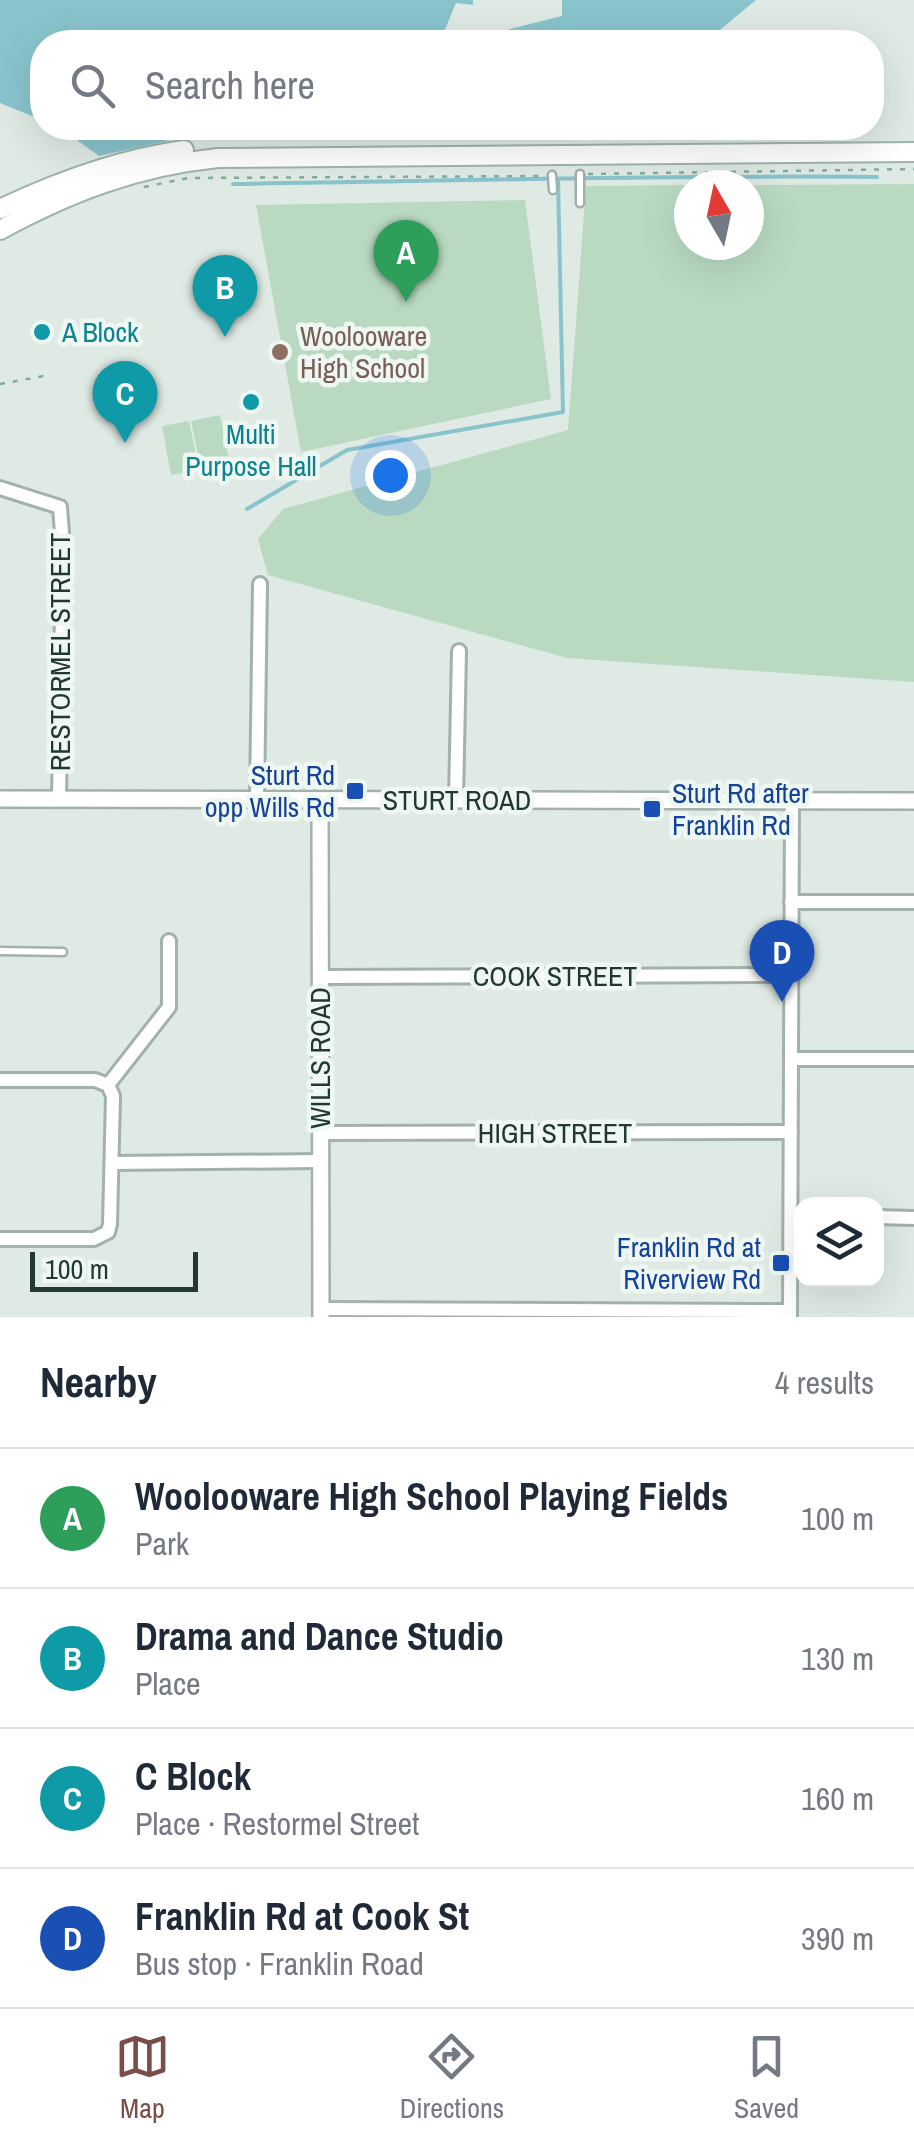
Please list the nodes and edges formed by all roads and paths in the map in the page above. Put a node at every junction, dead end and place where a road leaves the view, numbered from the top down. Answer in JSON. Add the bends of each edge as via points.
{"nodes":[{"id":1,"x":914,"y":142,"type":"edge"},
{"id":2,"x":914,"y":152,"type":"edge"},
{"id":3,"x":914,"y":169,"type":"edge"},
{"id":4,"x":580,"y":178,"type":"joint"},
{"id":5,"x":553,"y":181,"type":"dead end"},
{"id":6,"x":138,"y":188,"type":"dead end"},
{"id":7,"x":580,"y":203,"type":"dead end"},
{"id":8,"x":0,"y":210,"type":"edge"},
{"id":9,"x":0,"y":230,"type":"edge"},
{"id":10,"x":50,"y":375,"type":"dead end"},
{"id":11,"x":0,"y":384,"type":"edge"},
{"id":12,"x":0,"y":488,"type":"edge"},
{"id":13,"x":260,"y":584,"type":"dead end"},
{"id":14,"x":459,"y":650,"type":"dead end"},
{"id":15,"x":0,"y":799,"type":"edge"},
{"id":16,"x":59,"y":799,"type":"junction"},
{"id":17,"x":258,"y":800,"type":"junction"},
{"id":18,"x":320,"y":800,"type":"junction"},
{"id":19,"x":456,"y":800,"type":"junction"},
{"id":20,"x":792,"y":800,"type":"junction"},
{"id":21,"x":914,"y":801,"type":"edge"},
{"id":22,"x":791,"y":902,"type":"junction"},
{"id":23,"x":914,"y":902,"type":"edge"},
{"id":24,"x":169,"y":941,"type":"dead end"},
{"id":25,"x":0,"y":951,"type":"edge"},
{"id":26,"x":63,"y":952,"type":"dead end"},
{"id":27,"x":791,"y":974,"type":"junction"},
{"id":28,"x":320,"y":977,"type":"junction"},
{"id":29,"x":791,"y":1059,"type":"junction"},
{"id":30,"x":914,"y":1060,"type":"edge"},
{"id":31,"x":0,"y":1080,"type":"edge"},
{"id":32,"x":108,"y":1085,"type":"junction"},
{"id":33,"x":791,"y":1132,"type":"junction"},
{"id":34,"x":320,"y":1134,"type":"junction"},
{"id":35,"x":320,"y":1161,"type":"junction"},
{"id":36,"x":112,"y":1163,"type":"junction"},
{"id":37,"x":795,"y":1197,"type":"edge"},
{"id":38,"x":884,"y":1217,"type":"edge"},
{"id":39,"x":914,"y":1218,"type":"edge"},
{"id":40,"x":0,"y":1238,"type":"edge"},
{"id":41,"x":794,"y":1249,"type":"edge"},
{"id":42,"x":321,"y":1313,"type":"edge"},
{"id":43,"x":790,"y":1314,"type":"edge"}],
"edges":[{"from":1,"to":8,"type":"main road","via":[[221,146],[123,162]]},
{"from":2,"to":9,"type":"main road","via":[[218,158],[110,179]]},
{"from":3,"to":4,"type":"path"},
{"from":4,"to":7,"type":"lane"},
{"from":5,"to":6,"type":"path","via":[[188,178]]},
{"from":10,"to":11,"type":"path"},
{"from":12,"to":16,"type":"street","name":"RESTORMEL STREET","via":[[60,506]]},
{"from":13,"to":17,"type":"street"},
{"from":14,"to":19,"type":"street"},
{"from":15,"to":16,"type":"street","name":"STURT ROAD"},
{"from":16,"to":17,"type":"street","name":"STURT ROAD"},
{"from":17,"to":18,"type":"street","name":"STURT ROAD"},
{"from":18,"to":19,"type":"street","name":"STURT ROAD"},
{"from":18,"to":28,"type":"street","name":"WILLS ROAD"},
{"from":19,"to":20,"type":"street","name":"STURT ROAD"},
{"from":20,"to":21,"type":"street","name":"STURT ROAD"},
{"from":20,"to":22,"type":"street"},
{"from":22,"to":23,"type":"street"},
{"from":22,"to":27,"type":"street"},
{"from":24,"to":32,"type":"street","via":[[170,1007]]},
{"from":25,"to":26,"type":"lane"},
{"from":27,"to":28,"type":"street","name":"COOK STREET"},
{"from":27,"to":29,"type":"street"},
{"from":28,"to":34,"type":"street","name":"WILLS ROAD"},
{"from":29,"to":30,"type":"street"},
{"from":29,"to":33,"type":"street"},
{"from":31,"to":32,"type":"street"},
{"from":32,"to":36,"type":"street"},
{"from":33,"to":34,"type":"street","name":"HIGH STREET"},
{"from":33,"to":37,"type":"street"},
{"from":34,"to":35,"type":"street","name":"WILLS ROAD"},
{"from":35,"to":36,"type":"street"},
{"from":35,"to":42,"type":"street","name":"WILLS ROAD"},
{"from":36,"to":40,"type":"street","via":[[110,1224],[102,1236]]},
{"from":38,"to":39,"type":"street"},
{"from":41,"to":43,"type":"street"},
{"from":42,"to":43,"type":"street"}]}
